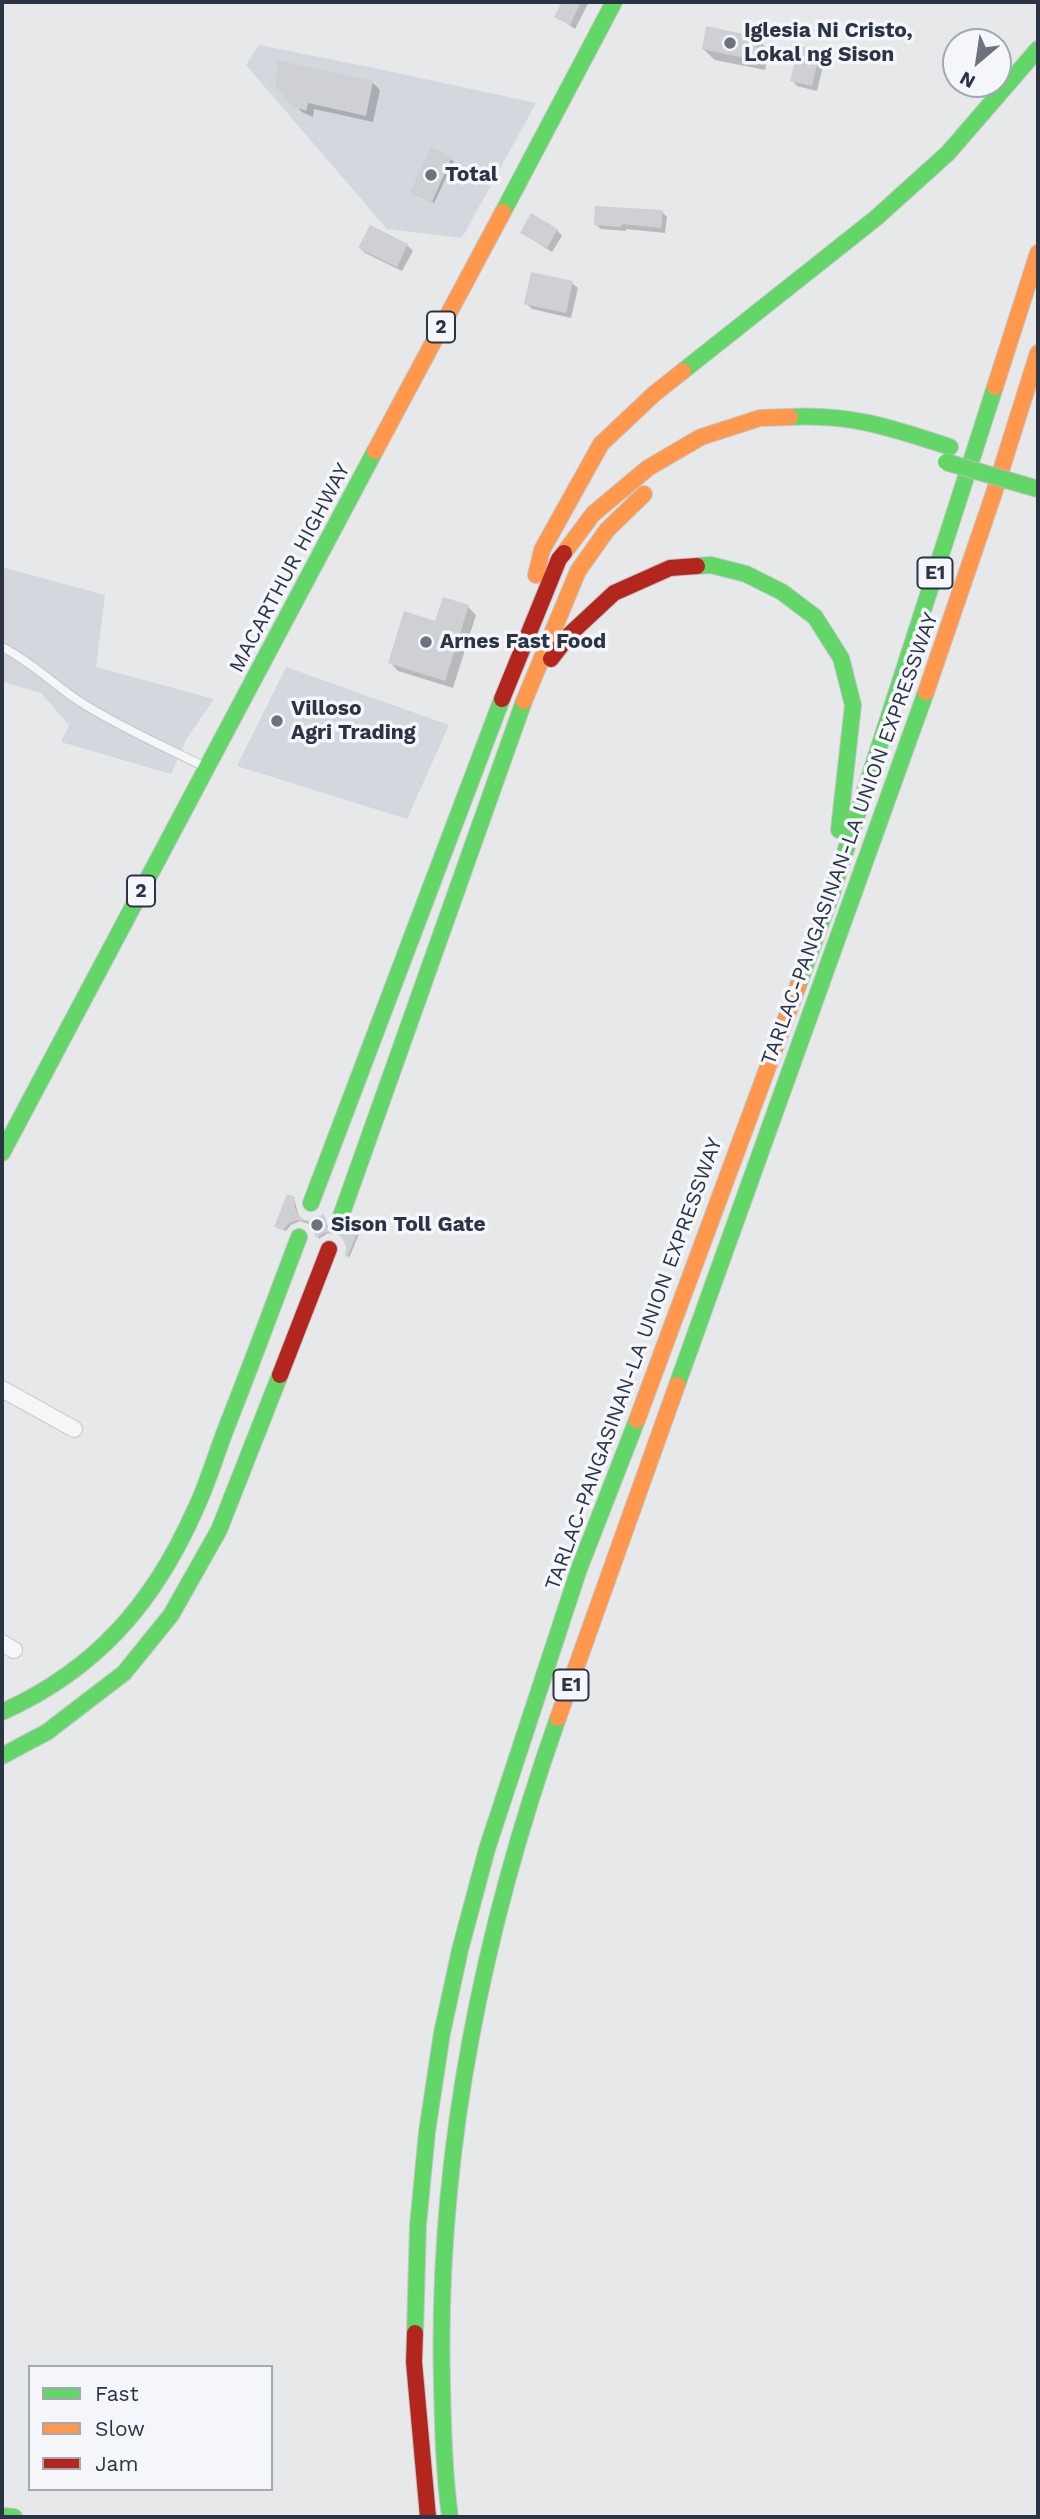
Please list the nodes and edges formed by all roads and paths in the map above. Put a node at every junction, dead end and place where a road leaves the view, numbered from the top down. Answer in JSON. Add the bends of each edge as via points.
{"nodes":[{"id":1,"x":614,"y":2,"type":"edge"},
{"id":2,"x":1038,"y":49,"type":"edge"},
{"id":3,"x":1038,"y":253,"type":"edge"},
{"id":4,"x":1038,"y":353,"type":"edge"},
{"id":5,"x":1038,"y":406,"type":"edge"},
{"id":6,"x":943,"y":456,"type":"junction"},
{"id":7,"x":1002,"y":470,"type":"junction"},
{"id":8,"x":1038,"y":472,"type":"edge"},
{"id":9,"x":654,"y":484,"type":"dead end"},
{"id":10,"x":1038,"y":489,"type":"edge"},
{"id":11,"x":2,"y":647,"type":"edge"},
{"id":12,"x":509,"y":681,"type":"junction"},
{"id":13,"x":528,"y":690,"type":"junction"},
{"id":14,"x":206,"y":767,"type":"junction"},
{"id":15,"x":832,"y":893,"type":"junction"},
{"id":16,"x":2,"y":1153,"type":"edge"},
{"id":17,"x":311,"y":1203,"type":"dead end"},
{"id":18,"x":341,"y":1216,"type":"dead end"},
{"id":19,"x":299,"y":1237,"type":"dead end"},
{"id":20,"x":329,"y":1249,"type":"dead end"},
{"id":21,"x":2,"y":1389,"type":"edge"},
{"id":22,"x":74,"y":1429,"type":"dead end"},
{"id":23,"x":593,"y":1574,"type":"junction"},
{"id":24,"x":2,"y":1712,"type":"edge"},
{"id":25,"x":2,"y":1756,"type":"edge"},
{"id":26,"x":2,"y":2516,"type":"edge"},
{"id":27,"x":14,"y":2517,"type":"edge"},
{"id":28,"x":428,"y":2517,"type":"edge"},
{"id":29,"x":450,"y":2517,"type":"edge"}],
"edges":[{"from":1,"to":14,"type":"main road","name":"MACARTHUR HIGHWAY","number":"2"},
{"from":2,"to":12,"type":"main road","via":[[948,153],[876,218],[654,394],[601,444],[542,550]]},
{"from":3,"to":15,"type":"main road","name":"TARLAC-PANGASINAN-LA UNION EXPRESSWAY","number":"E1"},
{"from":4,"to":7,"type":"main road","name":"TARLAC-PANGASINAN-LA UNION EXPRESSWAY","number":"E1"},
{"from":5,"to":7,"type":"main road"},
{"from":6,"to":8,"type":"main road"},
{"from":6,"to":10,"type":"main road","bridge":true},
{"from":6,"to":12,"type":"main road","via":[[877,423],[823,415],[760,418],[701,438],[648,468],[593,514],[559,559]]},
{"from":7,"to":23,"type":"main road","name":"TARLAC-PANGASINAN-LA UNION EXPRESSWAY","number":"E1","via":[[859,886],[706,1298]]},
{"from":9,"to":13,"type":"main road","via":[[607,530],[578,571]]},
{"from":11,"to":14,"type":"lane","via":[[108,719]]},
{"from":12,"to":17,"type":"main road"},
{"from":13,"to":15,"type":"main road","via":[[570,634],[614,593],[670,568],[711,565],[746,573],[782,592],[815,618],[841,658],[853,705]]},
{"from":13,"to":18,"type":"main road"},
{"from":14,"to":16,"type":"main road","name":"MACARTHUR HIGHWAY","number":"2"},
{"from":15,"to":23,"type":"main road","name":"TARLAC-PANGASINAN-LA UNION EXPRESSWAY","number":"E1","via":[[634,1429]]},
{"from":19,"to":24,"type":"main road","via":[[191,1519],[147,1598],[97,1654],[62,1680]]},
{"from":20,"to":25,"type":"main road","via":[[219,1530],[172,1615],[124,1673],[47,1732]]},
{"from":21,"to":22,"type":"street"},
{"from":23,"to":28,"type":"main road","name":"TARLAC-PANGASINAN-LA UNION EXPRESSWAY","number":"E1","via":[[487,1849],[442,2033],[418,2225],[414,2362]]},
{"from":23,"to":29,"type":"main road","name":"TARLAC-PANGASINAN-LA UNION EXPRESSWAY","number":"E1","via":[[486,1960],[454,2133],[444,2228],[440,2356]]},
{"from":26,"to":27,"type":"main road"}]}
